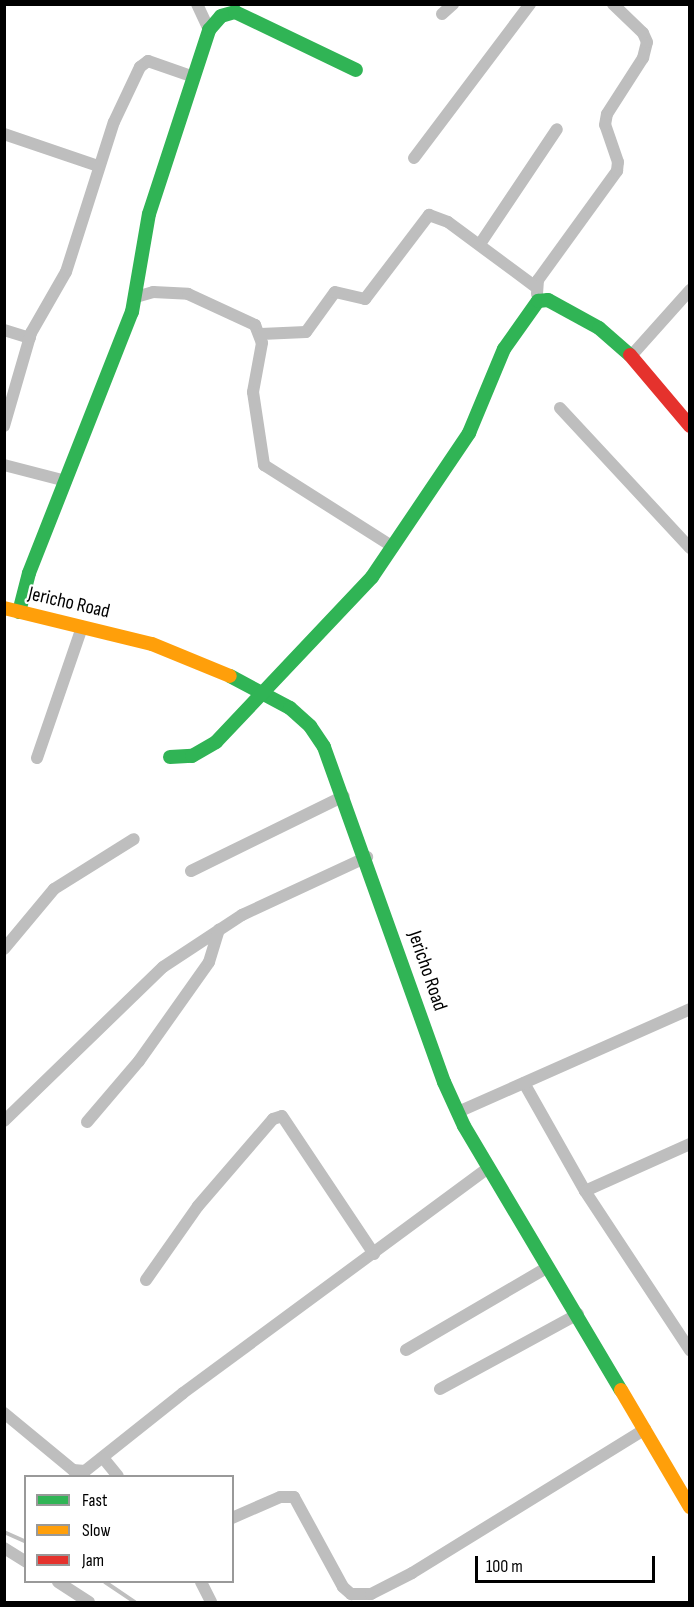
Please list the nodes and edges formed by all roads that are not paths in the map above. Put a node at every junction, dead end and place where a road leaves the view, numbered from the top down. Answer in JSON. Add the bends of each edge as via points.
{"nodes":[{"id":1,"x":197,"y":4,"type":"edge"},
{"id":2,"x":453,"y":4,"type":"edge"},
{"id":3,"x":530,"y":4,"type":"edge"},
{"id":4,"x":617,"y":6,"type":"edge"},
{"id":5,"x":442,"y":14,"type":"dead end"},
{"id":6,"x":209,"y":30,"type":"junction"},
{"id":7,"x":357,"y":70,"type":"dead end"},
{"id":8,"x":194,"y":77,"type":"junction"},
{"id":9,"x":557,"y":129,"type":"dead end"},
{"id":10,"x":4,"y":134,"type":"edge"},
{"id":11,"x":414,"y":158,"type":"dead end"},
{"id":12,"x":98,"y":166,"type":"junction"},
{"id":13,"x":480,"y":244,"type":"junction"},
{"id":14,"x":690,"y":290,"type":"edge"},
{"id":15,"x":537,"y":294,"type":"junction"},
{"id":16,"x":136,"y":297,"type":"junction"},
{"id":17,"x":4,"y":330,"type":"edge"},
{"id":18,"x":261,"y":334,"type":"junction"},
{"id":19,"x":30,"y":338,"type":"junction"},
{"id":20,"x":630,"y":357,"type":"junction"},
{"id":21,"x":560,"y":408,"type":"dead end"},
{"id":22,"x":4,"y":426,"type":"edge"},
{"id":23,"x":690,"y":426,"type":"edge"},
{"id":24,"x":4,"y":465,"type":"edge"},
{"id":25,"x":66,"y":482,"type":"junction"},
{"id":26,"x":393,"y":547,"type":"junction"},
{"id":27,"x":690,"y":548,"type":"edge"},
{"id":28,"x":4,"y":608,"type":"edge"},
{"id":29,"x":19,"y":612,"type":"junction"},
{"id":30,"x":82,"y":627,"type":"junction"},
{"id":31,"x":264,"y":692,"type":"junction"},
{"id":32,"x":170,"y":757,"type":"dead end"},
{"id":33,"x":37,"y":758,"type":"dead end"},
{"id":34,"x":344,"y":796,"type":"junction"},
{"id":35,"x":134,"y":839,"type":"dead end"},
{"id":36,"x":367,"y":857,"type":"junction"},
{"id":37,"x":191,"y":871,"type":"dead end"},
{"id":38,"x":219,"y":929,"type":"junction"},
{"id":39,"x":4,"y":949,"type":"edge"},
{"id":40,"x":690,"y":1009,"type":"edge"},
{"id":41,"x":524,"y":1083,"type":"junction"},
{"id":42,"x":458,"y":1112,"type":"junction"},
{"id":43,"x":4,"y":1121,"type":"edge"},
{"id":44,"x":87,"y":1122,"type":"dead end"},
{"id":45,"x":690,"y":1144,"type":"edge"},
{"id":46,"x":487,"y":1169,"type":"junction"},
{"id":47,"x":585,"y":1191,"type":"junction"},
{"id":48,"x":374,"y":1254,"type":"junction"},
{"id":49,"x":548,"y":1267,"type":"junction"},
{"id":50,"x":146,"y":1280,"type":"dead end"},
{"id":51,"x":578,"y":1314,"type":"junction"},
{"id":52,"x":406,"y":1350,"type":"dead end"},
{"id":53,"x":690,"y":1350,"type":"edge"},
{"id":54,"x":440,"y":1389,"type":"dead end"},
{"id":55,"x":4,"y":1413,"type":"edge"},
{"id":56,"x":645,"y":1429,"type":"junction"},
{"id":57,"x":104,"y":1459,"type":"junction"},
{"id":58,"x":117,"y":1475,"type":"edge"},
{"id":59,"x":690,"y":1507,"type":"edge"},
{"id":60,"x":234,"y":1517,"type":"edge"},
{"id":61,"x":4,"y":1548,"type":"edge"},
{"id":62,"x":24,"y":1561,"type":"edge"},
{"id":63,"x":61,"y":1583,"type":"edge"},
{"id":64,"x":202,"y":1583,"type":"edge"},
{"id":65,"x":89,"y":1602,"type":"edge"},
{"id":66,"x":211,"y":1602,"type":"edge"}],
"edges":[{"from":1,"to":6,"type":"street"},
{"from":2,"to":5,"type":"street"},
{"from":3,"to":11,"type":"street"},
{"from":4,"to":15,"type":"street","via":[[647,42],[644,58],[607,114],[605,125],[618,162],[617,171]]},
{"from":6,"to":7,"type":"street","via":[[221,16],[235,12]]},
{"from":6,"to":8,"type":"street"},
{"from":8,"to":12,"type":"street","via":[[148,61],[140,67]]},
{"from":8,"to":16,"type":"street","via":[[149,214]]},
{"from":9,"to":13,"type":"street"},
{"from":10,"to":12,"type":"street"},
{"from":12,"to":19,"type":"street","via":[[66,272],[47,300]]},
{"from":13,"to":15,"type":"street"},
{"from":13,"to":18,"type":"street","via":[[448,222],[429,215],[365,299],[335,292],[306,332]]},
{"from":14,"to":20,"type":"street"},
{"from":15,"to":20,"type":"street","via":[[599,328]]},
{"from":15,"to":26,"type":"street","via":[[504,349],[469,433]]},
{"from":16,"to":18,"type":"street","via":[[153,292],[188,294],[255,326]]},
{"from":16,"to":25,"type":"street"},
{"from":17,"to":19,"type":"street"},
{"from":18,"to":26,"type":"street","via":[[253,392],[264,465]]},
{"from":19,"to":22,"type":"street"},
{"from":20,"to":23,"type":"street"},
{"from":21,"to":27,"type":"street"},
{"from":24,"to":25,"type":"street"},
{"from":25,"to":29,"type":"street","via":[[29,573]]},
{"from":26,"to":31,"type":"street","via":[[372,577]]},
{"from":28,"to":29,"type":"street","name":"Jericho Road"},
{"from":29,"to":30,"type":"street","name":"Jericho Road"},
{"from":30,"to":31,"type":"street","name":"Jericho Road","via":[[152,644]]},
{"from":30,"to":33,"type":"street"},
{"from":31,"to":32,"type":"street","via":[[216,742],[192,756]]},
{"from":31,"to":34,"type":"street","name":"Jericho Road","via":[[310,726],[324,747]]},
{"from":34,"to":36,"type":"street","name":"Jericho Road"},
{"from":34,"to":37,"type":"street"},
{"from":35,"to":39,"type":"street","via":[[54,889]]},
{"from":36,"to":38,"type":"street"},
{"from":36,"to":42,"type":"street","name":"Jericho Road"},
{"from":38,"to":43,"type":"street","via":[[163,967]]},
{"from":38,"to":44,"type":"street","via":[[209,962],[139,1061]]},
{"from":40,"to":41,"type":"street"},
{"from":41,"to":42,"type":"street"},
{"from":41,"to":47,"type":"street"},
{"from":42,"to":46,"type":"street","name":"Jericho Road"},
{"from":45,"to":47,"type":"street"},
{"from":46,"to":48,"type":"street"},
{"from":46,"to":49,"type":"street","name":"Jericho Road"},
{"from":47,"to":53,"type":"street"},
{"from":48,"to":50,"type":"street","via":[[291,1124],[279,1116],[198,1206]]},
{"from":48,"to":57,"type":"street","via":[[183,1393]]},
{"from":49,"to":51,"type":"street","name":"Jericho Road"},
{"from":49,"to":52,"type":"street"},
{"from":51,"to":54,"type":"street"},
{"from":51,"to":56,"type":"street","name":"Jericho Road"},
{"from":55,"to":57,"type":"street","via":[[73,1470],[85,1471]]},
{"from":56,"to":59,"type":"street","name":"Jericho Road"},
{"from":56,"to":60,"type":"street","via":[[412,1573],[370,1594],[351,1594],[343,1587],[294,1497],[280,1497]]},
{"from":57,"to":58,"type":"street"},
{"from":61,"to":62,"type":"street"},
{"from":63,"to":65,"type":"street"},
{"from":64,"to":66,"type":"street"}]}
